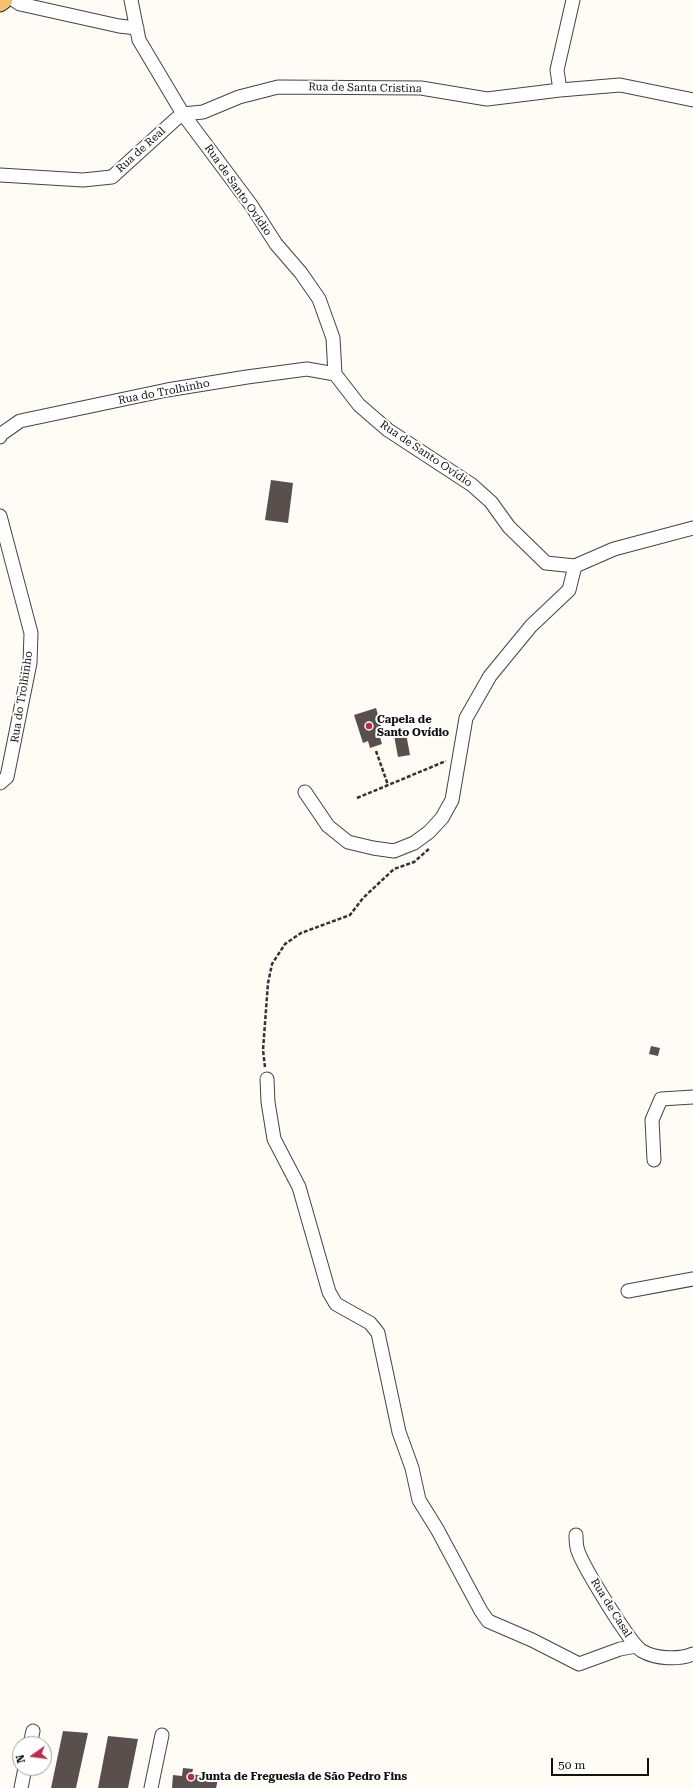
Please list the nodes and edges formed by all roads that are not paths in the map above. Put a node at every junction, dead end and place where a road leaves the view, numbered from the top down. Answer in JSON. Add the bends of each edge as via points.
{"nodes":[{"id":1,"x":4,"y":0,"type":"edge"},
{"id":2,"x":14,"y":0,"type":"edge"},
{"id":3,"x":131,"y":0,"type":"edge"},
{"id":4,"x":573,"y":0,"type":"edge"},
{"id":5,"x":0,"y":3,"type":"edge"},
{"id":6,"x":137,"y":28,"type":"junction"},
{"id":7,"x":560,"y":90,"type":"junction"},
{"id":8,"x":693,"y":100,"type":"edge"},
{"id":9,"x":183,"y":114,"type":"junction"},
{"id":10,"x":0,"y":175,"type":"edge"},
{"id":11,"x":335,"y":374,"type":"junction"},
{"id":12,"x":0,"y":437,"type":"edge"},
{"id":13,"x":0,"y":516,"type":"edge"},
{"id":14,"x":693,"y":528,"type":"edge"},
{"id":15,"x":575,"y":566,"type":"junction"},
{"id":16,"x":0,"y":783,"type":"edge"},
{"id":17,"x":305,"y":792,"type":"dead end"},
{"id":18,"x":267,"y":1079,"type":"road end"},
{"id":19,"x":693,"y":1097,"type":"edge"},
{"id":20,"x":654,"y":1160,"type":"dead end"},
{"id":21,"x":693,"y":1279,"type":"edge"},
{"id":22,"x":628,"y":1291,"type":"dead end"},
{"id":23,"x":576,"y":1535,"type":"dead end"},
{"id":24,"x":636,"y":1646,"type":"junction"},
{"id":25,"x":693,"y":1654,"type":"edge"},
{"id":26,"x":32,"y":1731,"type":"dead end"},
{"id":27,"x":162,"y":1735,"type":"dead end"},
{"id":28,"x":31,"y":1736,"type":"edge"},
{"id":29,"x":23,"y":1776,"type":"edge"},
{"id":30,"x":21,"y":1788,"type":"edge"},
{"id":31,"x":151,"y":1788,"type":"edge"}],
"edges":[{"from":1,"to":5,"type":"main road"},
{"from":2,"to":6,"type":"street","via":[[20,4]]},
{"from":3,"to":6,"type":"street","name":"Rua de Santo Ovídio"},
{"from":4,"to":7,"type":"street","via":[[557,70]]},
{"from":6,"to":9,"type":"street","name":"Rua de Santo Ovídio","via":[[139,40]]},
{"from":7,"to":8,"type":"street","name":"Rua de Santa Cristina","via":[[620,85]]},
{"from":7,"to":9,"type":"street","name":"Rua de Santa Cristina","via":[[487,99],[421,88],[278,87],[239,97],[203,112]]},
{"from":9,"to":10,"type":"street","name":"Rua de Real","via":[[112,177],[83,180]]},
{"from":9,"to":11,"type":"street","name":"Rua de Santo Ovídio","via":[[251,205],[276,244],[319,299],[333,338]]},
{"from":11,"to":12,"type":"street","name":"Rua do Trolhinho","via":[[307,369],[167,390],[20,421],[0,434]]},
{"from":11,"to":15,"type":"street","name":"Rua de Santo Ovídio","via":[[359,405],[388,430],[472,485],[491,502],[508,527],[546,563]]},
{"from":13,"to":16,"type":"street","name":"Rua do Trolhinho","via":[[31,633],[30,663],[18,726],[7,777]]},
{"from":14,"to":15,"type":"street","name":"Rua de Santo Ovídio","via":[[614,549]]},
{"from":15,"to":17,"type":"street","via":[[569,590],[531,626],[490,676],[466,718],[452,800],[442,818],[429,832],[414,843],[394,851],[348,842],[328,826]]},
{"from":18,"to":24,"type":"street","via":[[274,1139],[299,1187],[329,1292],[336,1304],[370,1323],[378,1333],[399,1432],[412,1468],[419,1500],[488,1621],[579,1664]]},
{"from":19,"to":20,"type":"street","via":[[661,1099],[652,1120]]},
{"from":21,"to":22,"type":"street"},
{"from":23,"to":24,"type":"street","name":"Rua de Casal","via":[[577,1549],[584,1564]]},
{"from":24,"to":25,"type":"street","name":"Rua de Casal","via":[[642,1652],[668,1659],[686,1658]]},
{"from":26,"to":28,"type":"street"},
{"from":27,"to":31,"type":"street"},
{"from":29,"to":30,"type":"street"}]}
